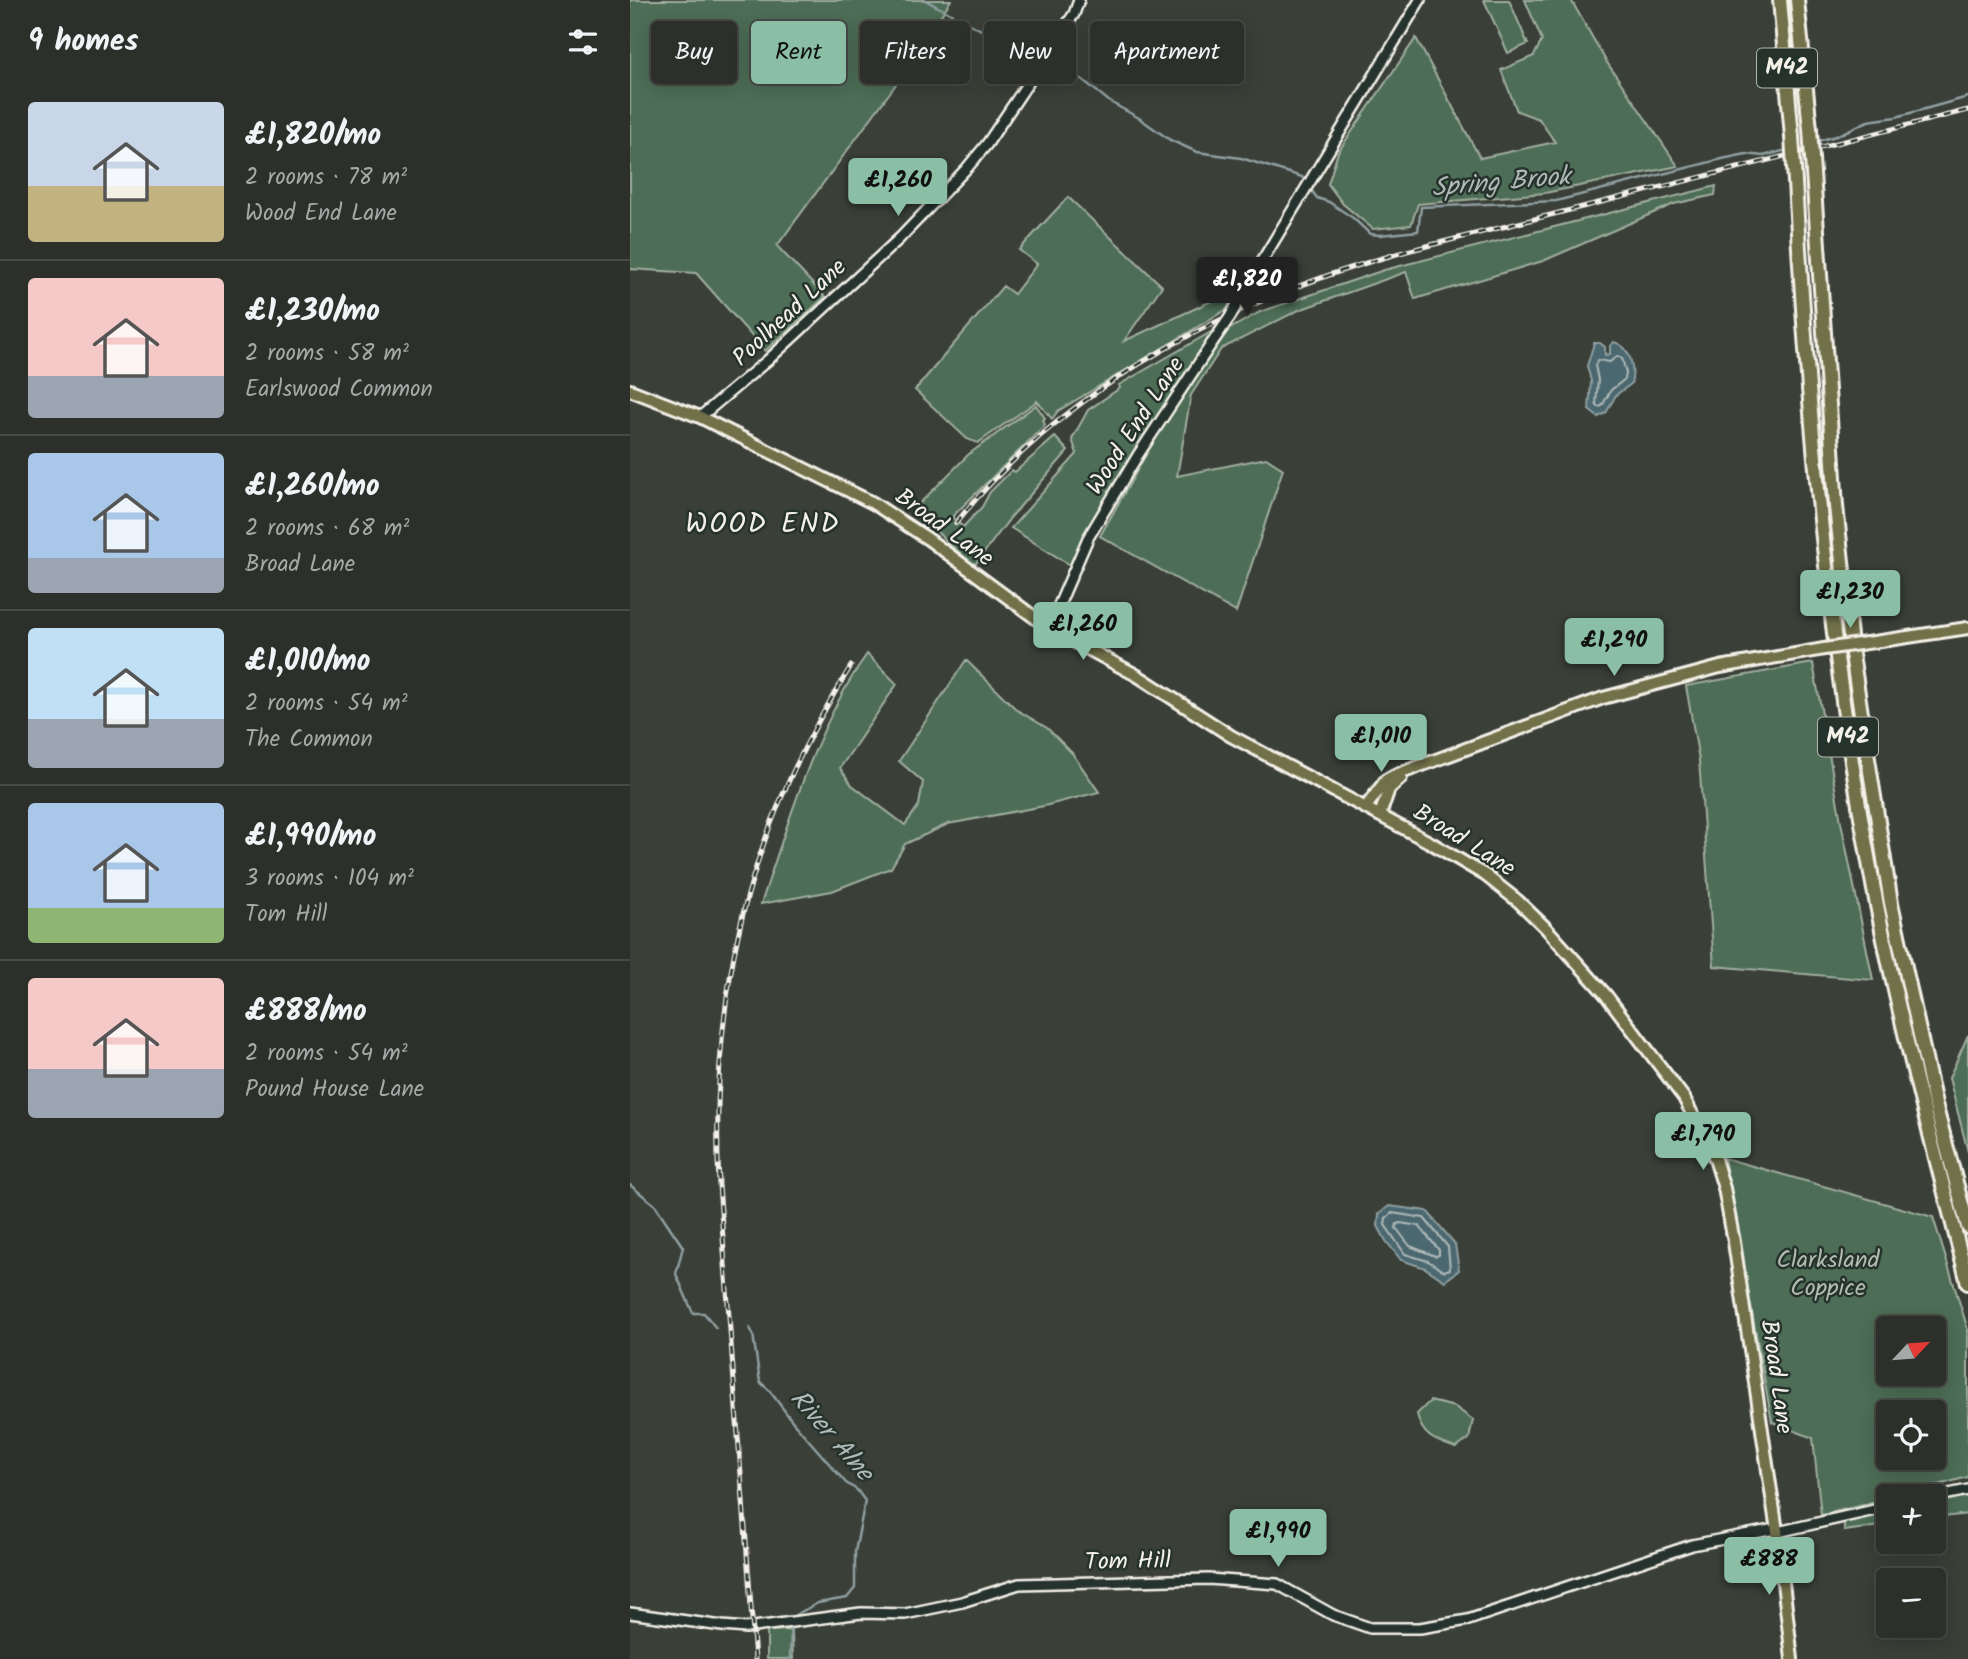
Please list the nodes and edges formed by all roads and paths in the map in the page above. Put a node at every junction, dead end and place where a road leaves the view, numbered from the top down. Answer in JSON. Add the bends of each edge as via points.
{"nodes":[{"id":1,"x":1079,"y":0,"type":"edge"},
{"id":2,"x":1420,"y":0,"type":"edge"},
{"id":3,"x":1780,"y":0,"type":"edge"},
{"id":4,"x":1797,"y":0,"type":"edge"},
{"id":5,"x":630,"y":390,"type":"edge"},
{"id":6,"x":700,"y":417,"type":"junction"},
{"id":7,"x":1049,"y":628,"type":"junction"},
{"id":8,"x":1968,"y":628,"type":"edge"},
{"id":9,"x":1422,"y":766,"type":"junction"},
{"id":10,"x":1366,"y":807,"type":"junction"},
{"id":11,"x":1380,"y":815,"type":"junction"},
{"id":12,"x":1968,"y":1227,"type":"edge"},
{"id":13,"x":1968,"y":1283,"type":"edge"},
{"id":14,"x":1968,"y":1490,"type":"edge"},
{"id":15,"x":1946,"y":1495,"type":"edge"},
{"id":16,"x":1876,"y":1510,"type":"edge"},
{"id":17,"x":1777,"y":1531,"type":"junction"},
{"id":18,"x":630,"y":1613,"type":"edge"},
{"id":19,"x":1792,"y":1659,"type":"edge"}],
"edges":[{"from":1,"to":6,"type":"street","name":"Poolhead Lane","via":[[1032,78],[967,168],[900,238]]},
{"from":2,"to":7,"type":"street","name":"Wood End Lane","bridge":true,"via":[[1230,317],[1088,538]]},
{"from":3,"to":13,"type":"highway","number":"M42","bridge":true,"via":[[1817,480],[1852,764],[1885,944]]},
{"from":4,"to":12,"type":"highway","number":"M42","bridge":true,"via":[[1836,506],[1865,740],[1891,903],[1935,1104]]},
{"from":5,"to":6,"type":"main road","name":"Broad Lane"},
{"from":6,"to":7,"type":"main road","name":"Broad Lane","via":[[885,510]]},
{"from":7,"to":10,"type":"main road","name":"Broad Lane","via":[[1138,676],[1231,736]]},
{"from":8,"to":9,"type":"main road","bridge":true,"via":[[1720,667],[1603,698]]},
{"from":9,"to":10,"type":"main road","via":[[1386,780]]},
{"from":9,"to":11,"type":"main road","via":[[1396,780]]},
{"from":10,"to":11,"type":"main road","name":"Broad Lane"},
{"from":11,"to":17,"type":"main road","name":"Broad Lane","via":[[1485,875],[1518,901],[1606,995],[1684,1098],[1715,1159],[1724,1188]]},
{"from":14,"to":15,"type":"street"},
{"from":16,"to":17,"type":"street","name":"Tom Hill"},
{"from":17,"to":18,"type":"street","name":"Tom Hill","via":[[1692,1545],[1468,1620],[1420,1628],[1370,1628],[1333,1615],[1277,1584],[1208,1579],[1019,1584],[905,1614],[861,1613],[746,1628]]},
{"from":17,"to":19,"type":"main road","name":"Broad Lane"}]}
